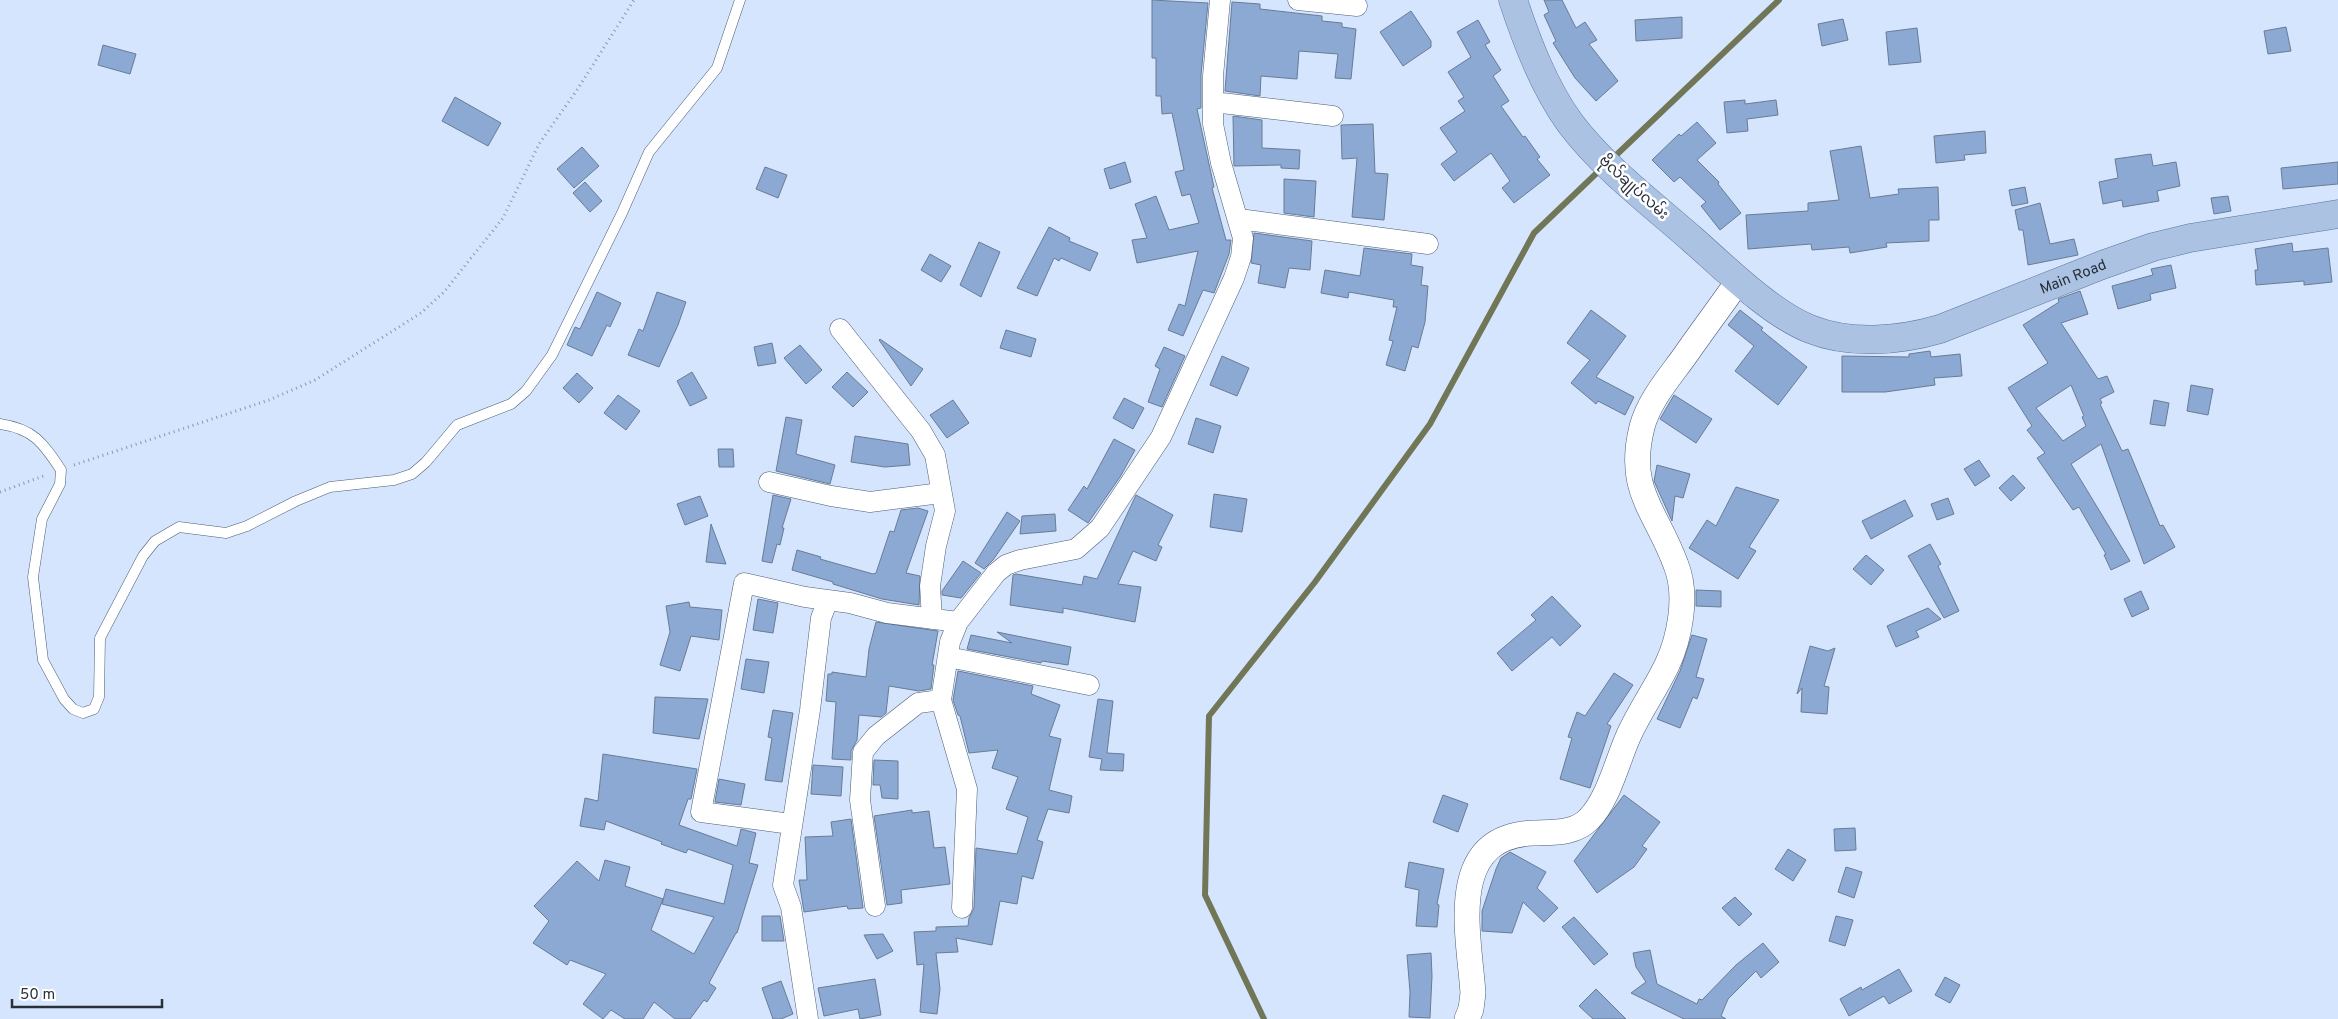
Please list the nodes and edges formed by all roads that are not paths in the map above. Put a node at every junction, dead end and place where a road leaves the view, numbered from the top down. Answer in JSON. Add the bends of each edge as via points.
{"nodes":[{"id":1,"x":740,"y":0,"type":"edge"},
{"id":2,"x":1220,"y":0,"type":"edge"},
{"id":3,"x":1298,"y":0,"type":"edge"},
{"id":4,"x":1512,"y":0,"type":"edge"},
{"id":5,"x":1357,"y":6,"type":"dead end"},
{"id":6,"x":1213,"y":102,"type":"junction"},
{"id":7,"x":1333,"y":116,"type":"dead end"},
{"id":8,"x":2338,"y":214,"type":"edge"},
{"id":9,"x":1239,"y":219,"type":"junction"},
{"id":10,"x":1428,"y":244,"type":"dead end"},
{"id":11,"x":1739,"y":280,"type":"junction"},
{"id":12,"x":840,"y":329,"type":"dead end"},
{"id":13,"x":1810,"y":329,"type":"joint"},
{"id":14,"x":0,"y":424,"type":"edge"},
{"id":15,"x":769,"y":482,"type":"dead end"},
{"id":16,"x":942,"y":493,"type":"junction"},
{"id":17,"x":828,"y":600,"type":"junction"},
{"id":18,"x":932,"y":619,"type":"junction"},
{"id":19,"x":958,"y":622,"type":"junction"},
{"id":20,"x":948,"y":657,"type":"junction"},
{"id":21,"x":1089,"y":686,"type":"dead end"},
{"id":22,"x":941,"y":700,"type":"junction"},
{"id":23,"x":791,"y":824,"type":"junction"},
{"id":24,"x":875,"y":906,"type":"dead end"},
{"id":25,"x":962,"y":908,"type":"dead end"},
{"id":26,"x":808,"y":1019,"type":"edge"},
{"id":27,"x":1467,"y":1019,"type":"edge"}],
"edges":[{"from":1,"to":14,"type":"lane","via":[[717,68],[649,152],[552,355],[526,391],[512,404],[456,425],[412,474],[394,480],[330,487],[226,534],[179,527],[155,541],[143,556],[100,638],[99,697],[94,709],[83,713],[64,700],[43,660],[33,577],[42,519],[60,484],[61,470],[38,438],[19,427]]},
{"from":2,"to":6,"type":"street","via":[[1212,76]]},
{"from":3,"to":5,"type":"street"},
{"from":4,"to":11,"type":"main road","name":"ဗိုလ်‌ချုပ်‌လမ်း","via":[[1549,88],[1570,122],[1602,159]]},
{"from":6,"to":7,"type":"street"},
{"from":6,"to":9,"type":"street","via":[[1213,124],[1221,163]]},
{"from":8,"to":13,"type":"main road","name":"Main Road","via":[[2153,247],[1919,335],[1837,337]]},
{"from":9,"to":10,"type":"street"},
{"from":9,"to":19,"type":"street","via":[[1243,238],[1234,278],[1161,436],[1100,528],[1076,549],[1006,565]]},
{"from":11,"to":13,"type":"main road","name":"ဗိုလ်‌ချုပ်‌လမ်း","via":[[1791,320]]},
{"from":11,"to":27,"type":"street","via":[[1660,389],[1642,428],[1638,478],[1643,496],[1677,566],[1680,585],[1682,608],[1673,652],[1628,736],[1599,806],[1590,818],[1580,827],[1566,832],[1526,834],[1506,839],[1490,847],[1480,857],[1468,888],[1473,993]]},
{"from":12,"to":16,"type":"street","via":[[921,431],[935,455]]},
{"from":15,"to":16,"type":"street","via":[[870,502]]},
{"from":16,"to":18,"type":"street","via":[[945,511],[930,586]]},
{"from":17,"to":18,"type":"street"},
{"from":17,"to":23,"type":"street","via":[[821,618]]},
{"from":17,"to":23,"type":"street","via":[[744,583],[701,812]]},
{"from":18,"to":19,"type":"street"},
{"from":19,"to":20,"type":"street"},
{"from":20,"to":21,"type":"street"},
{"from":20,"to":22,"type":"street"},
{"from":22,"to":24,"type":"street","via":[[918,703],[876,736],[863,752],[860,800]]},
{"from":22,"to":25,"type":"street","via":[[967,789]]},
{"from":23,"to":26,"type":"street","via":[[783,885],[791,907]]}]}
